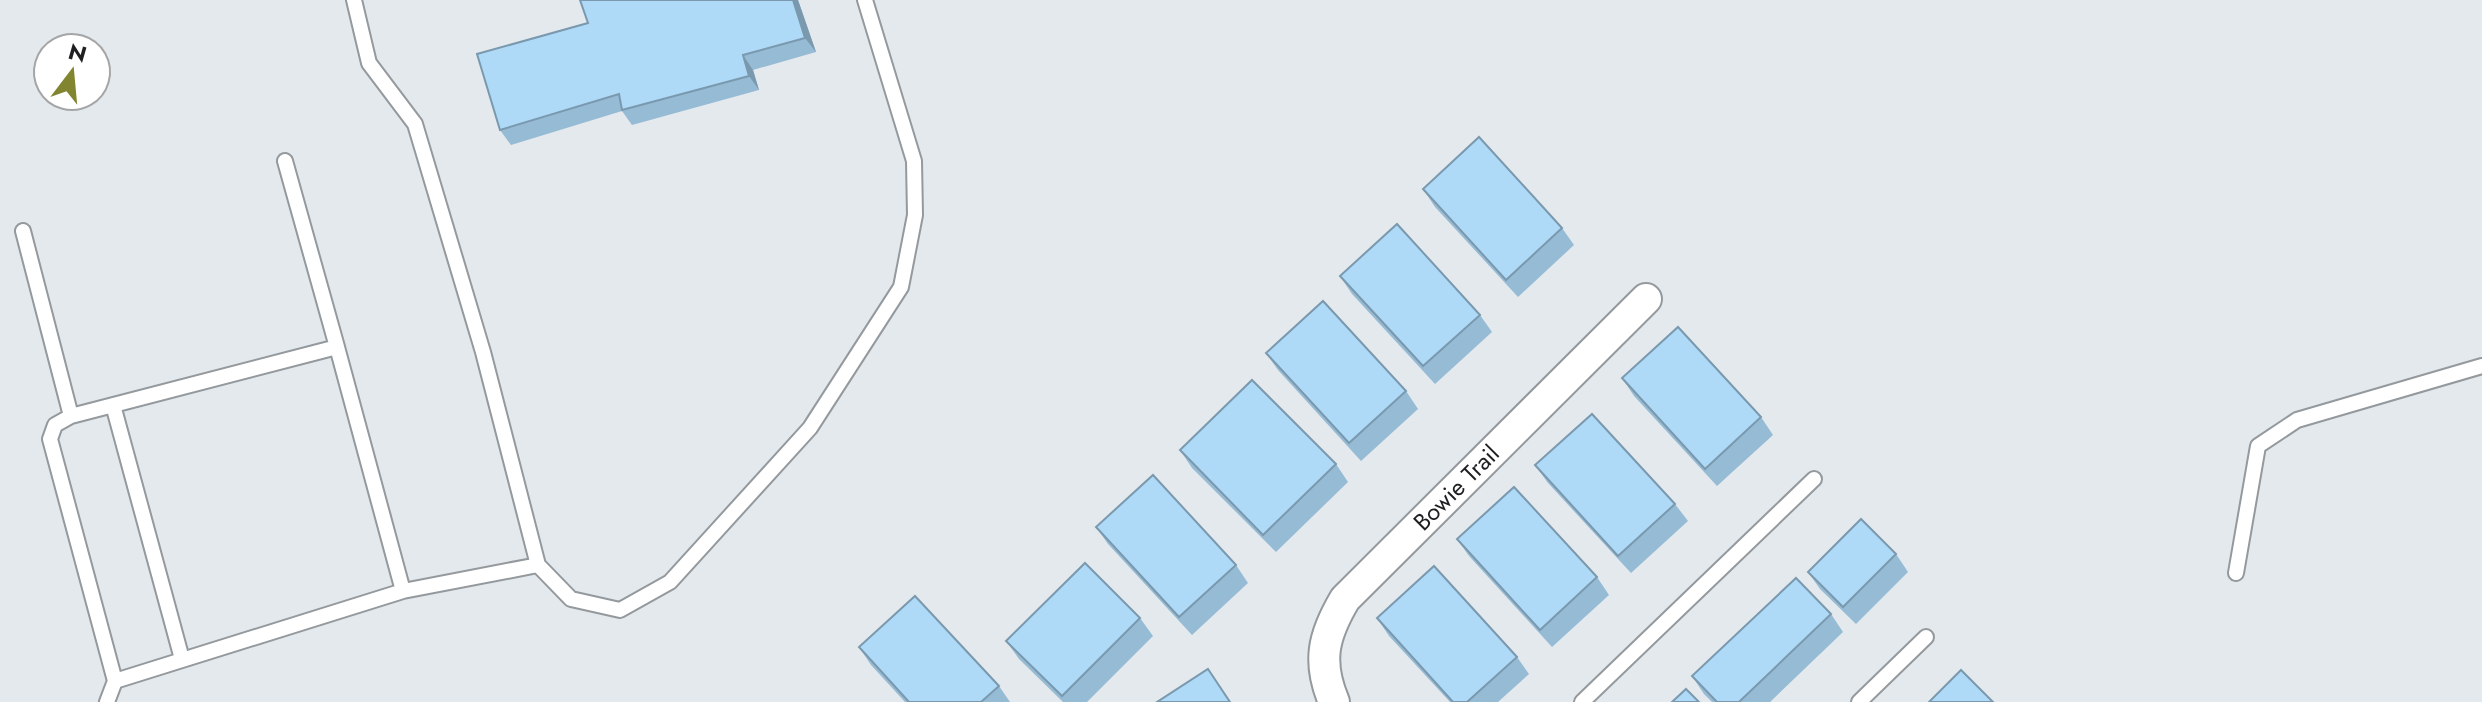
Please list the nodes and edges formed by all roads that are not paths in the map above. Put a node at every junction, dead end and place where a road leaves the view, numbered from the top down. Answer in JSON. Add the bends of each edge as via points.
{"nodes":[{"id":1,"x":354,"y":0,"type":"edge"},
{"id":2,"x":865,"y":0,"type":"edge"},
{"id":3,"x":285,"y":161,"type":"dead end"},
{"id":4,"x":23,"y":231,"type":"dead end"},
{"id":5,"x":1646,"y":299,"type":"dead end"},
{"id":6,"x":337,"y":347,"type":"junction"},
{"id":7,"x":2482,"y":366,"type":"edge"},
{"id":8,"x":113,"y":405,"type":"junction"},
{"id":9,"x":71,"y":416,"type":"junction"},
{"id":10,"x":1814,"y":479,"type":"dead end"},
{"id":11,"x":538,"y":565,"type":"junction"},
{"id":12,"x":2236,"y":573,"type":"dead end"},
{"id":13,"x":403,"y":591,"type":"junction"},
{"id":14,"x":1926,"y":637,"type":"dead end"},
{"id":15,"x":182,"y":659,"type":"junction"},
{"id":16,"x":115,"y":681,"type":"junction"},
{"id":17,"x":107,"y":702,"type":"edge"},
{"id":18,"x":1334,"y":702,"type":"edge"},
{"id":19,"x":1582,"y":702,"type":"edge"},
{"id":20,"x":1859,"y":702,"type":"edge"}],
"edges":[{"from":1,"to":11,"type":"lane","via":[[369,63],[415,124],[483,352]]},
{"from":2,"to":11,"type":"lane","via":[[914,161],[915,215],[901,287],[810,428],[670,582],[620,610],[571,599]]},
{"from":3,"to":6,"type":"lane"},
{"from":4,"to":9,"type":"lane"},
{"from":5,"to":18,"type":"street","name":"Bowie Trail","via":[[1345,599],[1330,623],[1323,651]]},
{"from":6,"to":8,"type":"lane"},
{"from":6,"to":13,"type":"lane"},
{"from":7,"to":12,"type":"lane","via":[[2297,420],[2258,446]]},
{"from":8,"to":9,"type":"lane"},
{"from":8,"to":15,"type":"lane"},
{"from":9,"to":16,"type":"lane","via":[[55,425],[50,439]]},
{"from":10,"to":19,"type":"lane"},
{"from":11,"to":13,"type":"lane"},
{"from":13,"to":15,"type":"lane"},
{"from":14,"to":20,"type":"lane"},
{"from":15,"to":16,"type":"lane"},
{"from":16,"to":17,"type":"lane"}]}
